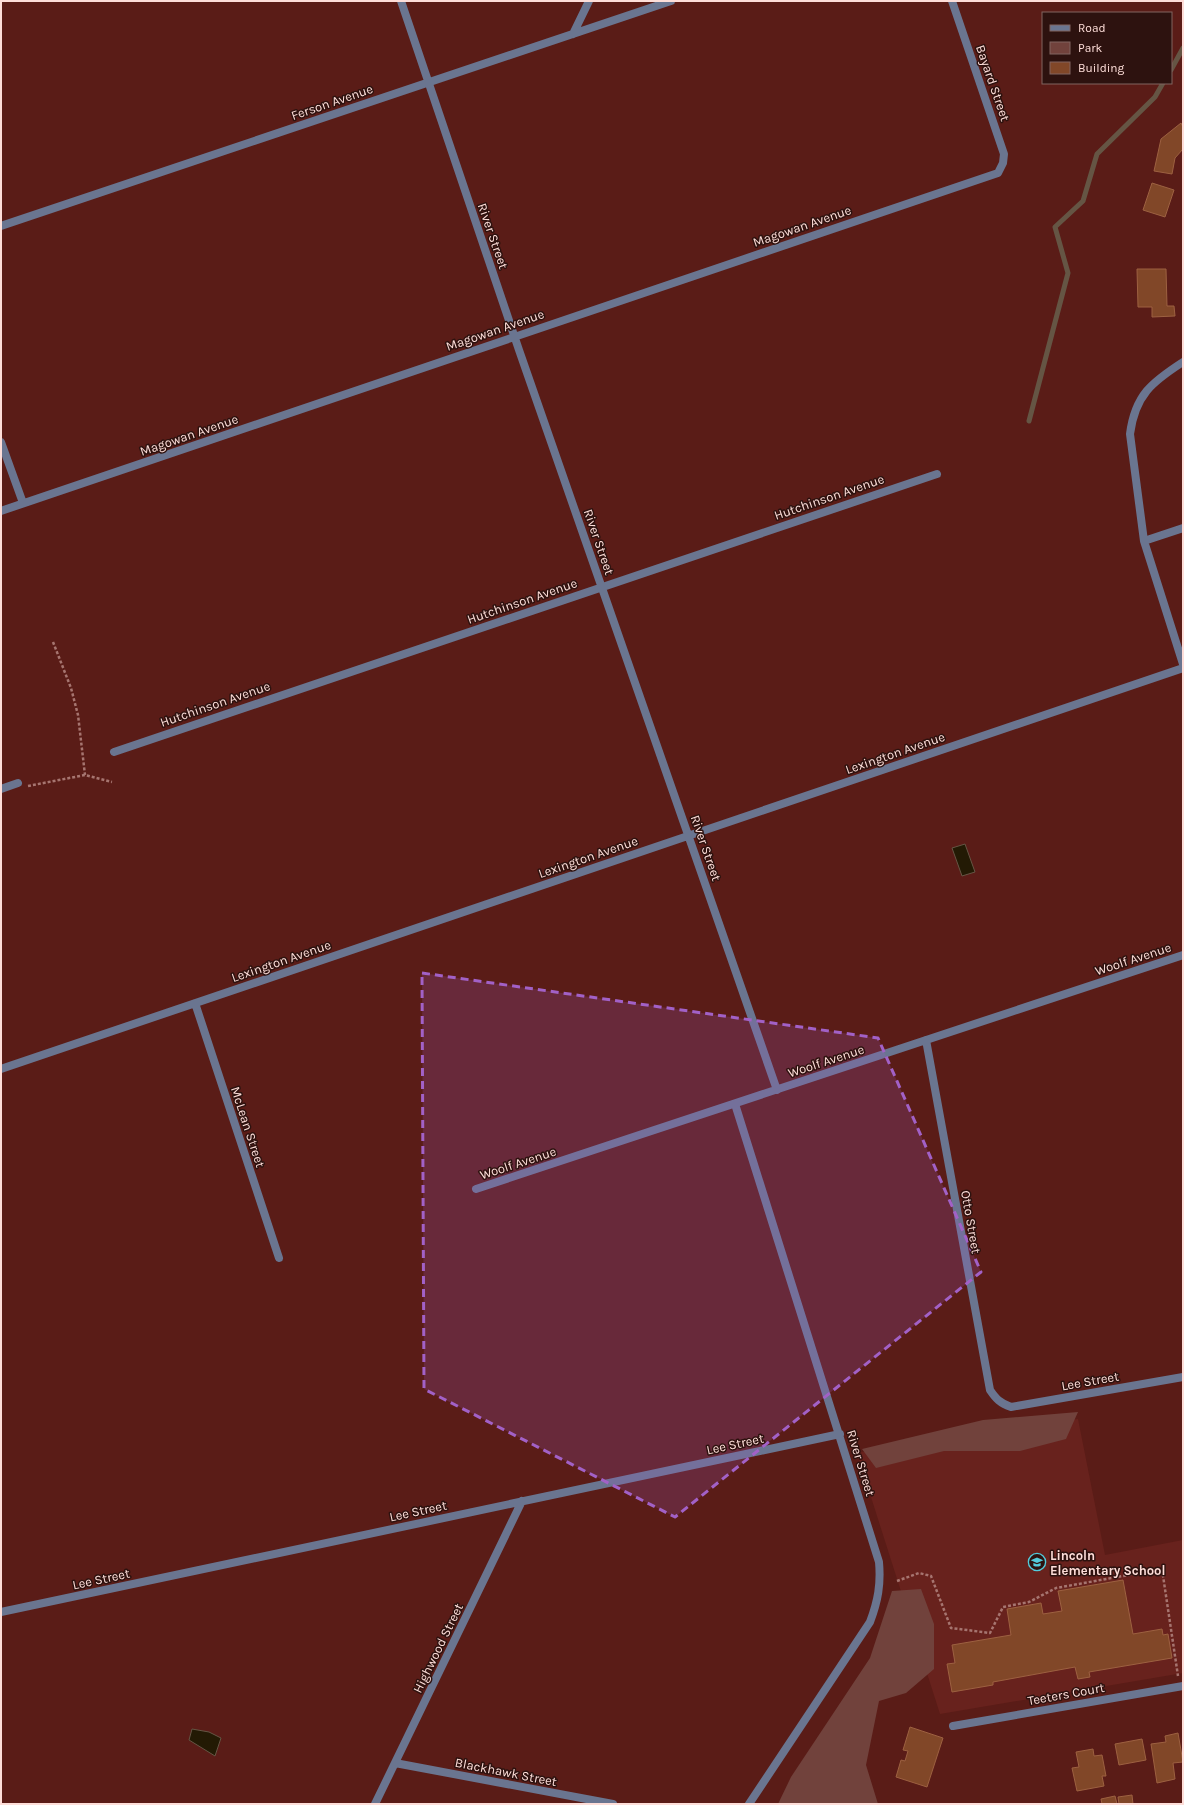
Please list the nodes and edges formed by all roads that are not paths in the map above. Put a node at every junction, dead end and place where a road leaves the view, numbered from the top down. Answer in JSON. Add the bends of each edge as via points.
{"nodes":[{"id":1,"x":401,"y":1,"type":"edge"},
{"id":2,"x":589,"y":1,"type":"edge"},
{"id":3,"x":670,"y":1,"type":"edge"},
{"id":4,"x":952,"y":1,"type":"edge"},
{"id":5,"x":573,"y":34,"type":"junction"},
{"id":6,"x":429,"y":82,"type":"junction"},
{"id":7,"x":998,"y":173,"type":"joint"},
{"id":8,"x":1,"y":226,"type":"edge"},
{"id":9,"x":515,"y":336,"type":"junction"},
{"id":10,"x":1183,"y":362,"type":"edge"},
{"id":11,"x":1,"y":442,"type":"edge"},
{"id":12,"x":937,"y":474,"type":"dead end"},
{"id":13,"x":23,"y":503,"type":"junction"},
{"id":14,"x":1,"y":511,"type":"edge"},
{"id":15,"x":1183,"y":528,"type":"edge"},
{"id":16,"x":1144,"y":542,"type":"junction"},
{"id":17,"x":602,"y":586,"type":"junction"},
{"id":18,"x":1183,"y":664,"type":"edge"},
{"id":19,"x":1183,"y":668,"type":"edge"},
{"id":20,"x":114,"y":752,"type":"dead end"},
{"id":21,"x":18,"y":783,"type":"dead end"},
{"id":22,"x":1,"y":789,"type":"edge"},
{"id":23,"x":689,"y":836,"type":"junction"},
{"id":24,"x":1183,"y":955,"type":"edge"},
{"id":25,"x":195,"y":1004,"type":"junction"},
{"id":26,"x":926,"y":1040,"type":"junction"},
{"id":27,"x":1,"y":1069,"type":"edge"},
{"id":28,"x":777,"y":1090,"type":"junction"},
{"id":29,"x":735,"y":1104,"type":"junction"},
{"id":30,"x":476,"y":1189,"type":"dead end"},
{"id":31,"x":279,"y":1258,"type":"dead end"},
{"id":32,"x":1183,"y":1377,"type":"edge"},
{"id":33,"x":1002,"y":1404,"type":"joint"},
{"id":34,"x":840,"y":1434,"type":"junction"},
{"id":35,"x":522,"y":1501,"type":"junction"},
{"id":36,"x":1,"y":1612,"type":"edge"},
{"id":37,"x":1181,"y":1686,"type":"edge"},
{"id":38,"x":953,"y":1726,"type":"dead end"},
{"id":39,"x":395,"y":1763,"type":"junction"},
{"id":40,"x":375,"y":1804,"type":"edge"},
{"id":41,"x":613,"y":1804,"type":"edge"},
{"id":42,"x":749,"y":1804,"type":"edge"}],
"edges":[{"from":1,"to":6,"type":"street","name":"River Street"},
{"from":2,"to":5,"type":"street"},
{"from":3,"to":5,"type":"street","name":"Ferson Avenue"},
{"from":4,"to":7,"type":"street","name":"Bayard Street","via":[[1004,154]]},
{"from":5,"to":6,"type":"street","name":"Ferson Avenue"},
{"from":6,"to":8,"type":"street","name":"Ferson Avenue"},
{"from":6,"to":9,"type":"street","name":"River Street"},
{"from":7,"to":9,"type":"street","name":"Magowan Avenue"},
{"from":9,"to":13,"type":"street","name":"Magowan Avenue"},
{"from":9,"to":17,"type":"street","name":"River Street"},
{"from":10,"to":16,"type":"street","via":[[1147,388],[1132,418],[1130,434]]},
{"from":11,"to":13,"type":"street"},
{"from":12,"to":17,"type":"street","name":"Hutchinson Avenue"},
{"from":13,"to":14,"type":"street","name":"Magowan Avenue"},
{"from":15,"to":16,"type":"street"},
{"from":16,"to":18,"type":"street"},
{"from":17,"to":20,"type":"street","name":"Hutchinson Avenue"},
{"from":17,"to":23,"type":"street","name":"River Street"},
{"from":19,"to":23,"type":"street","name":"Lexington Avenue"},
{"from":21,"to":22,"type":"street"},
{"from":23,"to":25,"type":"street","name":"Lexington Avenue"},
{"from":23,"to":28,"type":"street","name":"River Street"},
{"from":24,"to":26,"type":"street","name":"Woolf Avenue"},
{"from":25,"to":27,"type":"street","name":"Lexington Avenue"},
{"from":25,"to":31,"type":"street","name":"McLean Street"},
{"from":26,"to":28,"type":"street","name":"Woolf Avenue"},
{"from":26,"to":33,"type":"street","name":"Otto Street","via":[[990,1390],[995,1399]]},
{"from":28,"to":29,"type":"street","name":"Woolf Avenue"},
{"from":29,"to":30,"type":"street","name":"Woolf Avenue"},
{"from":29,"to":34,"type":"street","name":"River Street"},
{"from":32,"to":33,"type":"street","name":"Lee Street","via":[[1011,1407]]},
{"from":34,"to":35,"type":"street","name":"Lee Street"},
{"from":34,"to":42,"type":"street","name":"River Street","via":[[879,1562],[881,1582],[878,1602],[870,1622]]},
{"from":35,"to":36,"type":"street","name":"Lee Street"},
{"from":35,"to":39,"type":"street","name":"Highwood Street"},
{"from":37,"to":38,"type":"street","name":"Teeters Court"},
{"from":39,"to":40,"type":"street","name":"Highwood Street"},
{"from":39,"to":41,"type":"street","name":"Blackhawk Street"}]}
